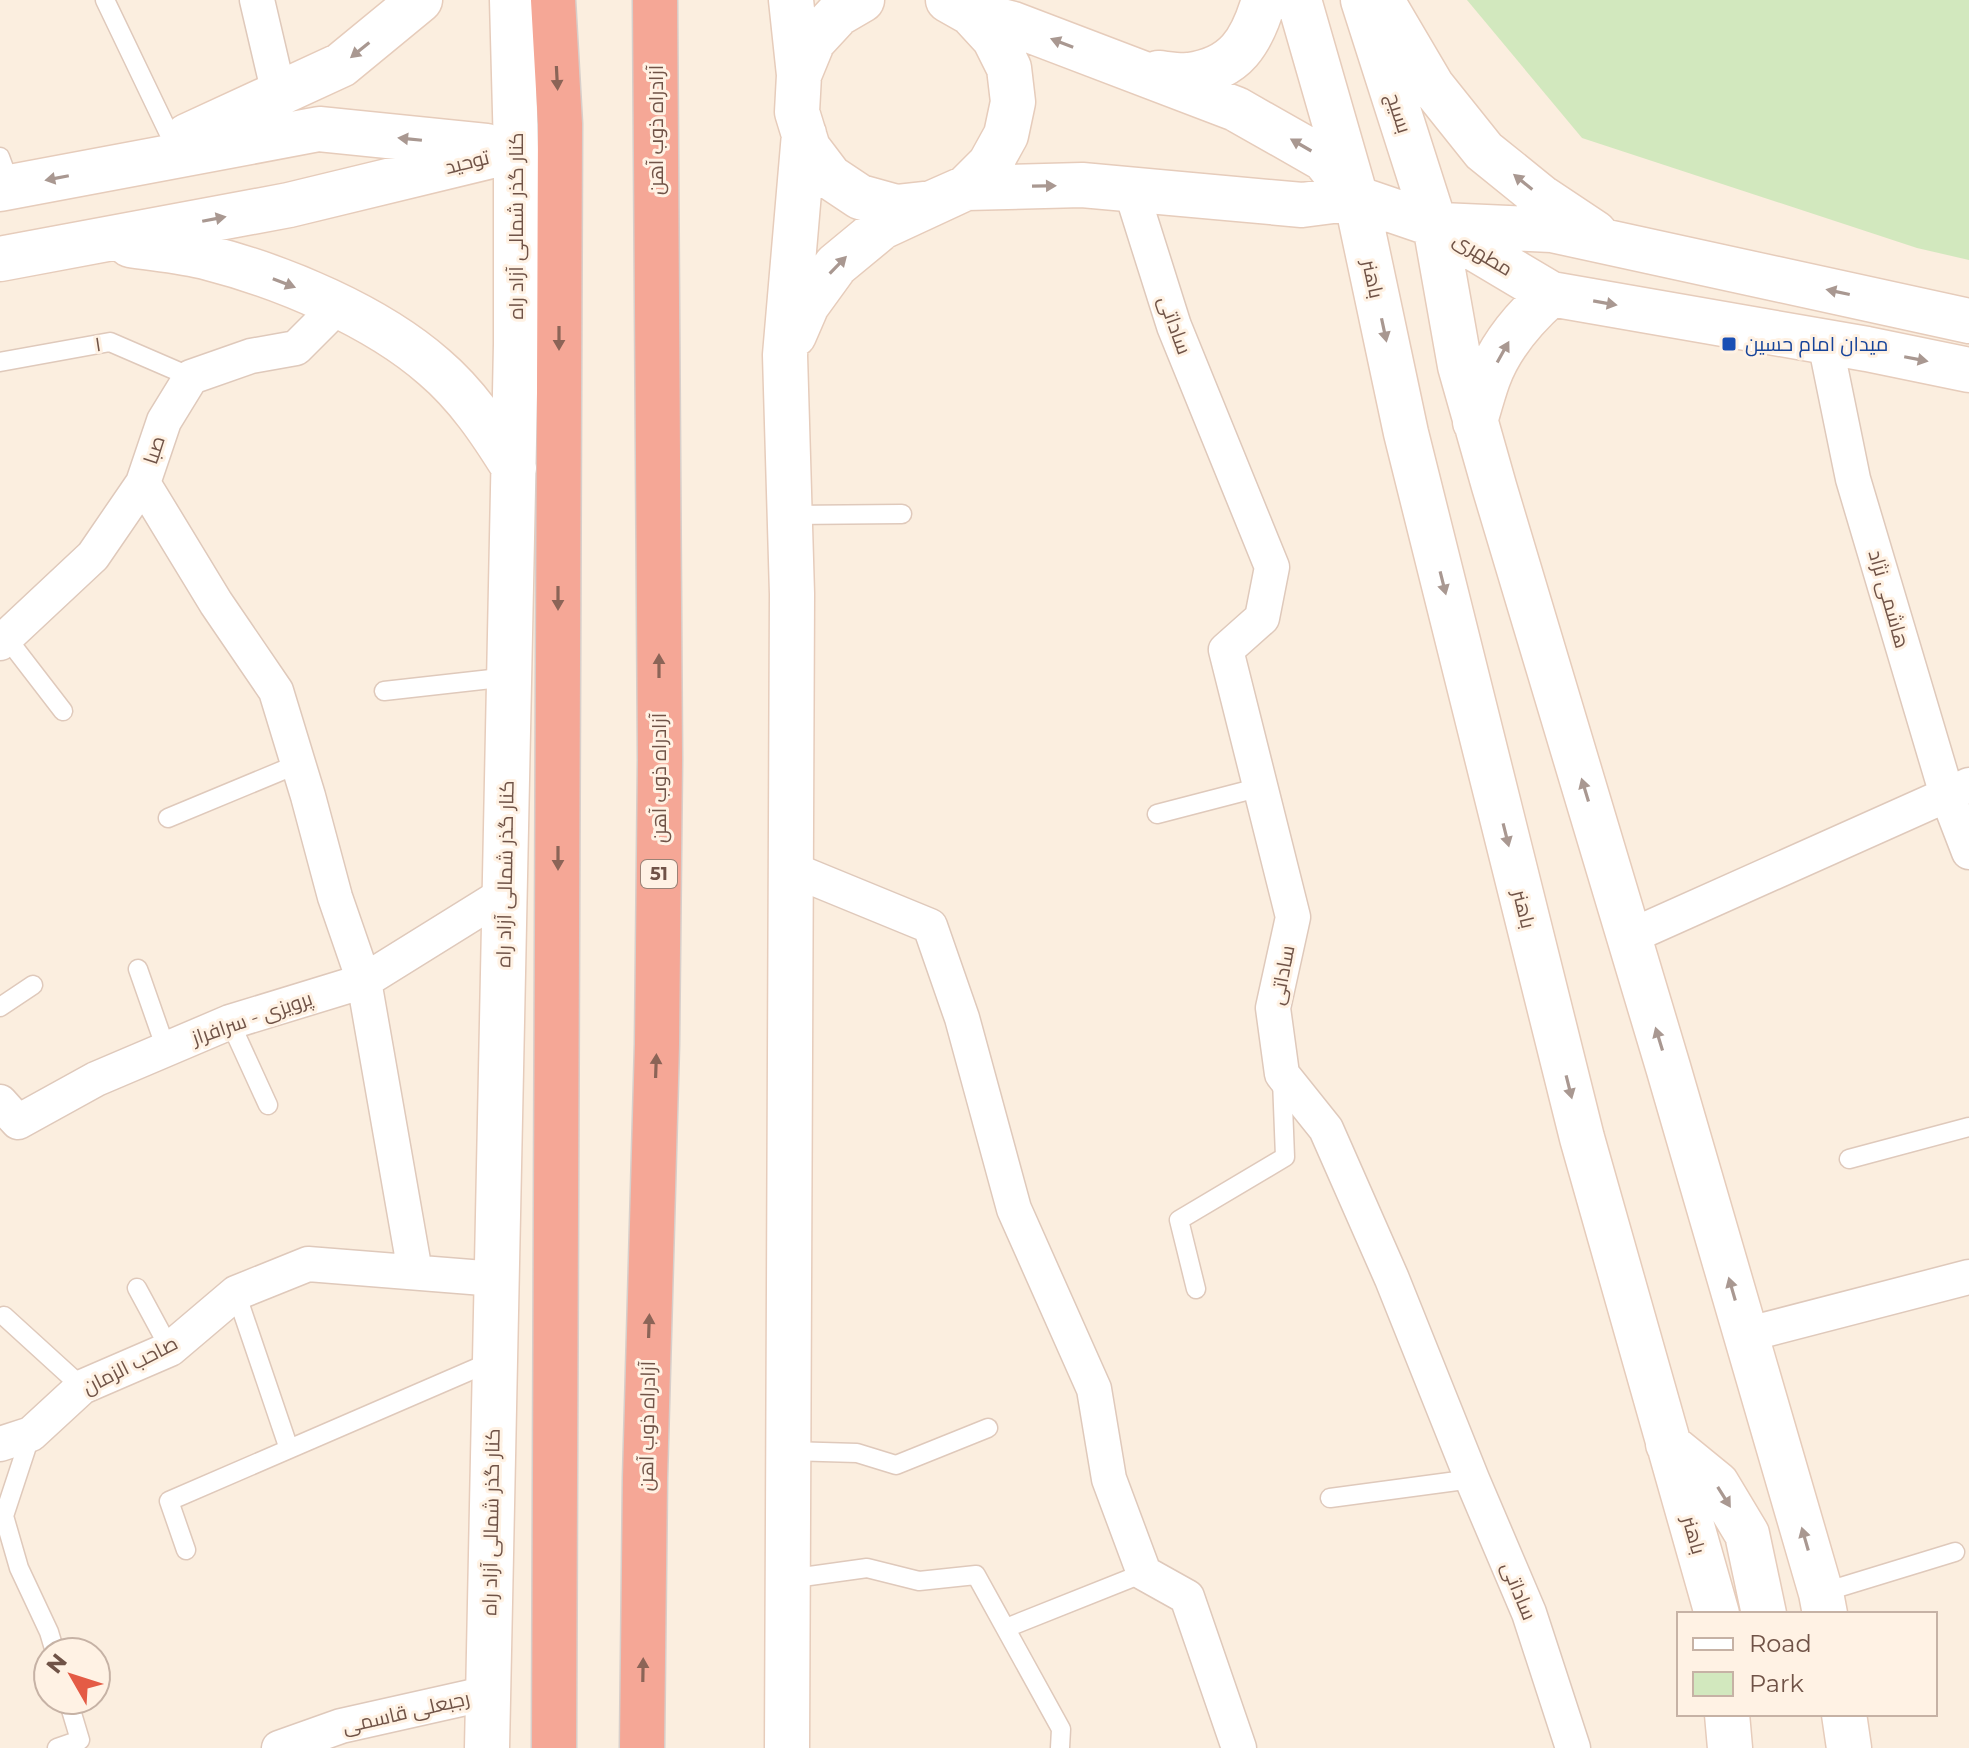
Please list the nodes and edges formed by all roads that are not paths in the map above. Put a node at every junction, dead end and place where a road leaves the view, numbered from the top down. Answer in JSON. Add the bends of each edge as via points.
{"nodes":[{"id":1,"x":105,"y":0,"type":"edge"},
{"id":2,"x":257,"y":0,"type":"edge"},
{"id":3,"x":420,"y":0,"type":"edge"},
{"id":4,"x":512,"y":0,"type":"edge"},
{"id":5,"x":553,"y":0,"type":"edge"},
{"id":6,"x":655,"y":0,"type":"edge"},
{"id":7,"x":791,"y":0,"type":"edge"},
{"id":8,"x":862,"y":0,"type":"edge"},
{"id":9,"x":1264,"y":0,"type":"edge"},
{"id":10,"x":1299,"y":0,"type":"edge"},
{"id":11,"x":1363,"y":0,"type":"edge"},
{"id":12,"x":1382,"y":0,"type":"edge"},
{"id":13,"x":985,"y":9,"type":"edge"},
{"id":14,"x":1135,"y":71,"type":"junction"},
{"id":15,"x":799,"y":75,"type":"junction"},
{"id":16,"x":279,"y":94,"type":"junction"},
{"id":17,"x":804,"y":134,"type":"junction"},
{"id":18,"x":173,"y":142,"type":"junction"},
{"id":19,"x":516,"y":150,"type":"junction"},
{"id":20,"x":115,"y":167,"type":"junction"},
{"id":21,"x":4,"y":178,"type":"edge"},
{"id":22,"x":966,"y":188,"type":"junction"},
{"id":23,"x":1131,"y":190,"type":"junction"},
{"id":24,"x":1356,"y":198,"type":"junction"},
{"id":25,"x":1435,"y":225,"type":"junction"},
{"id":26,"x":100,"y":240,"type":"junction"},
{"id":27,"x":1610,"y":243,"type":"junction"},
{"id":28,"x":0,"y":259,"type":"edge"},
{"id":29,"x":1551,"y":294,"type":"junction"},
{"id":30,"x":338,"y":306,"type":"junction"},
{"id":31,"x":1969,"y":321,"type":"edge"},
{"id":32,"x":1825,"y":342,"type":"junction"},
{"id":33,"x":785,"y":355,"type":"junction"},
{"id":34,"x":0,"y":362,"type":"edge"},
{"id":35,"x":1969,"y":370,"type":"edge"},
{"id":36,"x":191,"y":377,"type":"junction"},
{"id":37,"x":1475,"y":422,"type":"junction"},
{"id":38,"x":514,"y":468,"type":"junction"},
{"id":39,"x":143,"y":483,"type":"junction"},
{"id":40,"x":902,"y":514,"type":"dead end"},
{"id":41,"x":790,"y":515,"type":"junction"},
{"id":42,"x":3,"y":640,"type":"edge"},
{"id":43,"x":509,"y":677,"type":"junction"},
{"id":44,"x":384,"y":691,"type":"dead end"},
{"id":45,"x":63,"y":711,"type":"dead end"},
{"id":46,"x":298,"y":764,"type":"junction"},
{"id":47,"x":1261,"y":787,"type":"junction"},
{"id":48,"x":1958,"y":790,"type":"edge"},
{"id":49,"x":1157,"y":814,"type":"dead end"},
{"id":50,"x":168,"y":818,"type":"dead end"},
{"id":51,"x":1969,"y":852,"type":"edge"},
{"id":52,"x":791,"y":869,"type":"junction"},
{"id":53,"x":504,"y":894,"type":"junction"},
{"id":54,"x":1629,"y":937,"type":"junction"},
{"id":55,"x":138,"y":969,"type":"dead end"},
{"id":56,"x":364,"y":981,"type":"junction"},
{"id":57,"x":33,"y":985,"type":"dead end"},
{"id":58,"x":0,"y":1007,"type":"edge"},
{"id":59,"x":230,"y":1022,"type":"junction"},
{"id":60,"x":166,"y":1049,"type":"junction"},
{"id":61,"x":1282,"y":1074,"type":"junction"},
{"id":62,"x":268,"y":1105,"type":"dead end"},
{"id":63,"x":6,"y":1119,"type":"edge"},
{"id":64,"x":1969,"y":1127,"type":"edge"},
{"id":65,"x":1849,"y":1159,"type":"dead end"},
{"id":66,"x":415,"y":1272,"type":"junction"},
{"id":67,"x":1969,"y":1277,"type":"edge"},
{"id":68,"x":496,"y":1279,"type":"junction"},
{"id":69,"x":137,"y":1288,"type":"dead end"},
{"id":70,"x":1196,"y":1289,"type":"dead end"},
{"id":71,"x":236,"y":1293,"type":"junction"},
{"id":72,"x":4,"y":1316,"type":"dead end"},
{"id":73,"x":1745,"y":1335,"type":"junction"},
{"id":74,"x":170,"y":1349,"type":"junction"},
{"id":75,"x":495,"y":1360,"type":"junction"},
{"id":76,"x":82,"y":1387,"type":"junction"},
{"id":77,"x":988,"y":1428,"type":"dead end"},
{"id":78,"x":16,"y":1439,"type":"edge"},
{"id":79,"x":1668,"y":1444,"type":"junction"},
{"id":80,"x":289,"y":1449,"type":"junction"},
{"id":81,"x":789,"y":1451,"type":"junction"},
{"id":82,"x":1472,"y":1479,"type":"junction"},
{"id":83,"x":1330,"y":1498,"type":"dead end"},
{"id":84,"x":186,"y":1550,"type":"dead end"},
{"id":85,"x":1955,"y":1552,"type":"dead end"},
{"id":86,"x":1144,"y":1573,"type":"junction"},
{"id":87,"x":788,"y":1579,"type":"junction"},
{"id":88,"x":1823,"y":1604,"type":"edge"},
{"id":89,"x":1716,"y":1612,"type":"edge"},
{"id":90,"x":1764,"y":1612,"type":"edge"},
{"id":91,"x":1006,"y":1628,"type":"junction"},
{"id":92,"x":50,"y":1636,"type":"edge"},
{"id":93,"x":488,"y":1693,"type":"junction"},
{"id":94,"x":73,"y":1716,"type":"edge"},
{"id":95,"x":1727,"y":1716,"type":"edge"},
{"id":96,"x":1844,"y":1716,"type":"edge"},
{"id":97,"x":57,"y":1748,"type":"edge"},
{"id":98,"x":279,"y":1748,"type":"edge"},
{"id":99,"x":487,"y":1748,"type":"edge"},
{"id":100,"x":554,"y":1748,"type":"edge"},
{"id":101,"x":642,"y":1748,"type":"edge"},
{"id":102,"x":787,"y":1748,"type":"edge"},
{"id":103,"x":1060,"y":1748,"type":"edge"},
{"id":104,"x":1239,"y":1748,"type":"edge"},
{"id":105,"x":1573,"y":1748,"type":"edge"},
{"id":106,"x":1730,"y":1748,"type":"edge"},
{"id":107,"x":1849,"y":1748,"type":"edge"}],
"edges":[{"from":1,"to":18,"type":"lane"},
{"from":2,"to":16,"type":"street"},
{"from":3,"to":16,"type":"main road","one_way":true,"via":[[341,65]]},
{"from":4,"to":19,"type":"main road","name":"کنار گذر شمالی آزاد راه"},
{"from":5,"to":100,"type":"highway","one_way":true,"via":[[560,124]]},
{"from":101,"to":6,"type":"highway","name":"آزادراه ذوب آهن","number":"51","one_way":true,"via":[[659,792]]},
{"from":7,"to":15,"type":"main road"},
{"from":8,"to":15,"type":"main road","via":[[838,14],[813,41]]},
{"from":9,"to":14,"type":"main road","via":[[1256,26],[1233,58],[1187,75]]},
{"from":10,"to":24,"type":"main road"},
{"from":11,"to":25,"type":"main road","name":"بسیج"},
{"from":27,"to":12,"type":"main road","one_way":true,"via":[[1484,151],[1432,86]]},
{"from":14,"to":13,"type":"main road","one_way":true},
{"from":13,"to":22,"type":"main road","via":[[1009,68],[1013,102],[1006,135],[990,164]]},
{"from":24,"to":14,"type":"main road","one_way":true,"via":[[1324,159],[1299,144],[1236,109]]},
{"from":15,"to":17,"type":"main road","via":[[797,112]]},
{"from":16,"to":18,"type":"main road"},
{"from":17,"to":22,"type":"main road","via":[[830,177],[860,197],[896,207],[932,203]]},
{"from":17,"to":33,"type":"main road"},
{"from":18,"to":20,"type":"main road"},
{"from":19,"to":20,"type":"main road","name":"توحید","one_way":true,"via":[[319,129]]},
{"from":26,"to":19,"type":"main road","name":"توحید","one_way":true,"via":[[289,205]]},
{"from":19,"to":38,"type":"main road","name":"کنار گذر شمالی آزاد راه"},
{"from":20,"to":21,"type":"main road","name":"توحید","one_way":true},
{"from":22,"to":23,"type":"main road","one_way":true,"via":[[1082,185]]},
{"from":33,"to":22,"type":"main road","one_way":true,"via":[[807,305],[836,265],[882,227]]},
{"from":23,"to":24,"type":"main road","via":[[1302,205]]},
{"from":23,"to":47,"type":"street","name":"ساداتی","via":[[1174,326],[1272,567],[1262,618],[1226,650]]},
{"from":24,"to":25,"type":"main road"},
{"from":24,"to":79,"type":"main road","name":"باهنر","one_way":true,"via":[[1406,433],[1570,1092]]},
{"from":25,"to":27,"type":"main road","name":"مطهری","via":[[1552,230]]},
{"from":25,"to":29,"type":"main road","name":"مطهری"},
{"from":25,"to":37,"type":"main road"},
{"from":26,"to":28,"type":"main road","name":"توحید"},
{"from":26,"to":30,"type":"main road","one_way":true,"via":[[208,258]]},
{"from":31,"to":27,"type":"main road","name":"مطهری","one_way":true},
{"from":29,"to":32,"type":"main road","name":"مطهری","one_way":true},
{"from":37,"to":29,"type":"main road","one_way":true,"via":[[1489,377],[1511,337]]},
{"from":30,"to":36,"type":"street","via":[[296,348],[251,356]]},
{"from":30,"to":38,"type":"main road","via":[[372,321],[435,367],[481,417]]},
{"from":32,"to":35,"type":"main road","name":"مطهری","one_way":true},
{"from":32,"to":48,"type":"street","name":"هاشمی نژاد","via":[[1853,479]]},
{"from":33,"to":41,"type":"main road"},
{"from":34,"to":36,"type":"lane","name":"۱","via":[[110,342]]},
{"from":36,"to":39,"type":"street","name":"صبا","via":[[164,421]]},
{"from":54,"to":37,"type":"main road","one_way":true},
{"from":38,"to":43,"type":"main road","name":"کنار گذر شمالی آزاد راه"},
{"from":39,"to":42,"type":"street","name":"صبا","via":[[93,556]]},
{"from":39,"to":46,"type":"street","via":[[276,691]]},
{"from":40,"to":41,"type":"lane"},
{"from":41,"to":52,"type":"main road"},
{"from":42,"to":45,"type":"lane"},
{"from":43,"to":44,"type":"lane"},
{"from":43,"to":53,"type":"main road","name":"کنار گذر شمالی آزاد راه"},
{"from":46,"to":50,"type":"lane"},
{"from":46,"to":56,"type":"street"},
{"from":47,"to":49,"type":"lane"},
{"from":47,"to":61,"type":"street","name":"ساداتی","via":[[1293,917],[1273,1008]]},
{"from":48,"to":51,"type":"street","name":"هاشمی نژاد"},
{"from":48,"to":54,"type":"street"},
{"from":52,"to":81,"type":"main road"},
{"from":52,"to":86,"type":"street","via":[[930,926],[962,1018],[1014,1209],[1094,1389],[1109,1479]]},
{"from":53,"to":56,"type":"street","name":"پرویزی - سرافراز"},
{"from":53,"to":68,"type":"main road","name":"کنار گذر شمالی آزاد راه"},
{"from":73,"to":54,"type":"main road","one_way":true},
{"from":55,"to":60,"type":"lane"},
{"from":56,"to":59,"type":"street","name":"پرویزی - سرافراز"},
{"from":56,"to":66,"type":"street"},
{"from":57,"to":58,"type":"lane"},
{"from":59,"to":60,"type":"street","name":"پرویزی - سرافراز"},
{"from":59,"to":62,"type":"lane"},
{"from":60,"to":63,"type":"street","name":"پرویزی - سرافراز"},
{"from":61,"to":70,"type":"lane","via":[[1285,1157],[1179,1220]]},
{"from":61,"to":82,"type":"street","name":"ساداتی","via":[[1326,1129]]},
{"from":64,"to":65,"type":"lane"},
{"from":66,"to":68,"type":"street","name":"صاحب الزمان"},
{"from":66,"to":71,"type":"street","name":"صاحب الزمان","via":[[308,1264]]},
{"from":67,"to":73,"type":"street"},
{"from":68,"to":75,"type":"main road","name":"کنار گذر شمالی آزاد راه"},
{"from":69,"to":74,"type":"lane"},
{"from":71,"to":74,"type":"street","name":"صاحب الزمان"},
{"from":71,"to":80,"type":"lane"},
{"from":72,"to":76,"type":"lane"},
{"from":88,"to":73,"type":"main road","one_way":true},
{"from":74,"to":76,"type":"street","name":"صاحب الزمان"},
{"from":75,"to":80,"type":"lane"},
{"from":75,"to":93,"type":"main road","name":"کنار گذر شمالی آزاد راه"},
{"from":76,"to":78,"type":"street","name":"صاحب الزمان"},
{"from":77,"to":81,"type":"lane","via":[[896,1465],[857,1453]]},
{"from":78,"to":92,"type":"lane","via":[[4,1516],[19,1568]]},
{"from":79,"to":89,"type":"main road","name":"باهنر"},
{"from":79,"to":90,"type":"main road","one_way":true,"via":[[1717,1484],[1747,1534]]},
{"from":80,"to":84,"type":"lane","via":[[169,1501]]},
{"from":81,"to":87,"type":"main road"},
{"from":82,"to":83,"type":"lane"},
{"from":82,"to":105,"type":"street","name":"ساداتی","via":[[1529,1613]]},
{"from":85,"to":88,"type":"lane"},
{"from":86,"to":91,"type":"lane"},
{"from":86,"to":104,"type":"street","via":[[1187,1597]]},
{"from":87,"to":91,"type":"lane","via":[[867,1568],[919,1581],[976,1575]]},
{"from":87,"to":102,"type":"main road"},
{"from":91,"to":103,"type":"lane","via":[[1061,1729]]},
{"from":93,"to":98,"type":"street","name":"رجبعلی قاسمی","via":[[341,1726]]},
{"from":93,"to":99,"type":"main road","name":"کنار گذر شمالی آزاد راه"},
{"from":94,"to":97,"type":"lane","via":[[80,1740]]},
{"from":95,"to":106,"type":"main road"},
{"from":96,"to":107,"type":"main road"}]}
